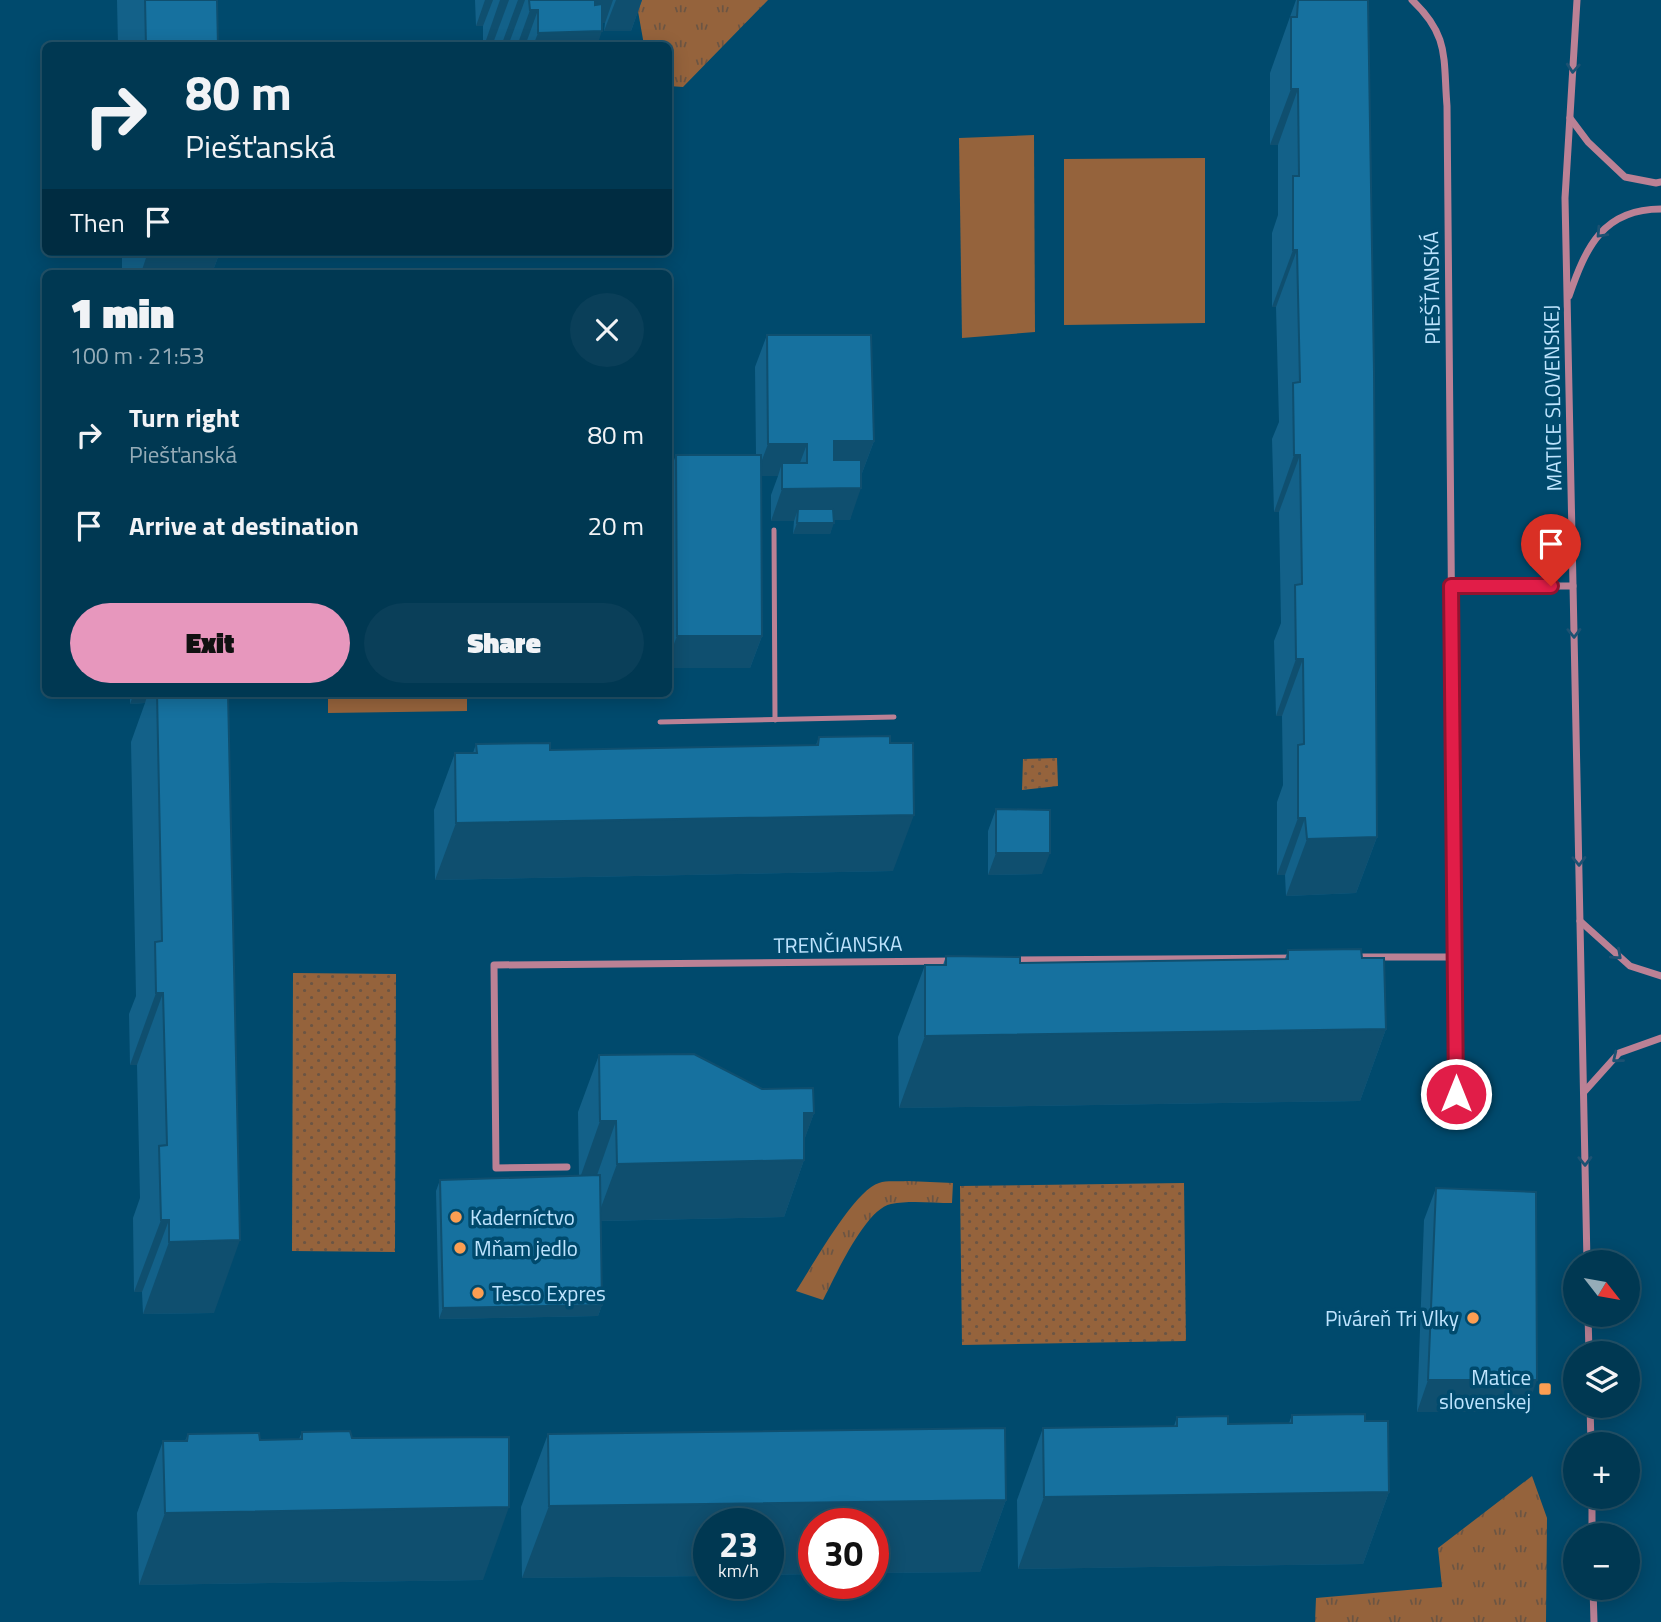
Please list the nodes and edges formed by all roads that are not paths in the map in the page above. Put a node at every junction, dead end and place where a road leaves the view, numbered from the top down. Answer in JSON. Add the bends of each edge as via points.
{"nodes":[{"id":1,"x":1412,"y":0,"type":"edge"},
{"id":2,"x":1577,"y":0,"type":"edge"},
{"id":3,"x":1570,"y":117,"type":"junction"},
{"id":4,"x":1661,"y":182,"type":"edge"},
{"id":5,"x":1661,"y":209,"type":"edge"},
{"id":6,"x":1567,"y":303,"type":"junction"},
{"id":7,"x":774,"y":530,"type":"dead end"},
{"id":8,"x":1451,"y":586,"type":"junction"},
{"id":9,"x":1573,"y":586,"type":"junction"},
{"id":10,"x":894,"y":717,"type":"dead end"},
{"id":11,"x":775,"y":720,"type":"junction"},
{"id":12,"x":660,"y":722,"type":"dead end"},
{"id":13,"x":1580,"y":921,"type":"junction"},
{"id":14,"x":1348,"y":957,"type":"edge"},
{"id":15,"x":1455,"y":957,"type":"junction"},
{"id":16,"x":1300,"y":958,"type":"edge"},
{"id":17,"x":958,"y":961,"type":"edge"},
{"id":18,"x":995,"y":961,"type":"edge"},
{"id":19,"x":1661,"y":976,"type":"edge"},
{"id":20,"x":1661,"y":1038,"type":"edge"},
{"id":21,"x":1584,"y":1093,"type":"junction"},
{"id":22,"x":1456,"y":1094,"type":"dead end"},
{"id":23,"x":566,"y":1167,"type":"dead end"},
{"id":24,"x":1587,"y":1250,"type":"edge"},
{"id":25,"x":1593,"y":1600,"type":"edge"},
{"id":26,"x":1594,"y":1622,"type":"edge"}],
"edges":[{"from":1,"to":8,"type":"street","name":"PIEŠŤANSKÁ","via":[[1430,17],[1443,46],[1447,106]]},
{"from":2,"to":3,"type":"street","name":"MATICE SLOVENSKEJ","one_way":true},
{"from":3,"to":4,"type":"street","via":[[1588,142],[1625,177]]},
{"from":3,"to":6,"type":"street","name":"MATICE SLOVENSKEJ","via":[[1565,198]]},
{"from":5,"to":6,"type":"street","one_way":true,"via":[[1619,216],[1597,235],[1579,267]]},
{"from":6,"to":9,"type":"street","name":"MATICE SLOVENSKEJ"},
{"from":7,"to":11,"type":"lane"},
{"from":8,"to":9,"type":"street"},
{"from":8,"to":15,"type":"street","name":"PIEŠŤANSKÁ"},
{"from":9,"to":13,"type":"street","name":"MATICE SLOVENSKEJ","one_way":true},
{"from":10,"to":11,"type":"lane"},
{"from":11,"to":12,"type":"lane"},
{"from":13,"to":19,"type":"street","one_way":true,"via":[[1630,966]]},
{"from":13,"to":21,"type":"street","name":"MATICE SLOVENSKEJ"},
{"from":14,"to":15,"type":"street"},
{"from":15,"to":22,"type":"street","name":"PIEŠŤANSKÁ"},
{"from":16,"to":18,"type":"street"},
{"from":17,"to":23,"type":"street","name":"TRENČIANSKA","via":[[494,965],[496,1168]]},
{"from":20,"to":21,"type":"street","one_way":true,"via":[[1619,1053]]},
{"from":21,"to":24,"type":"street","name":"MATICE SLOVENSKEJ","one_way":true},
{"from":25,"to":26,"type":"street"}]}
